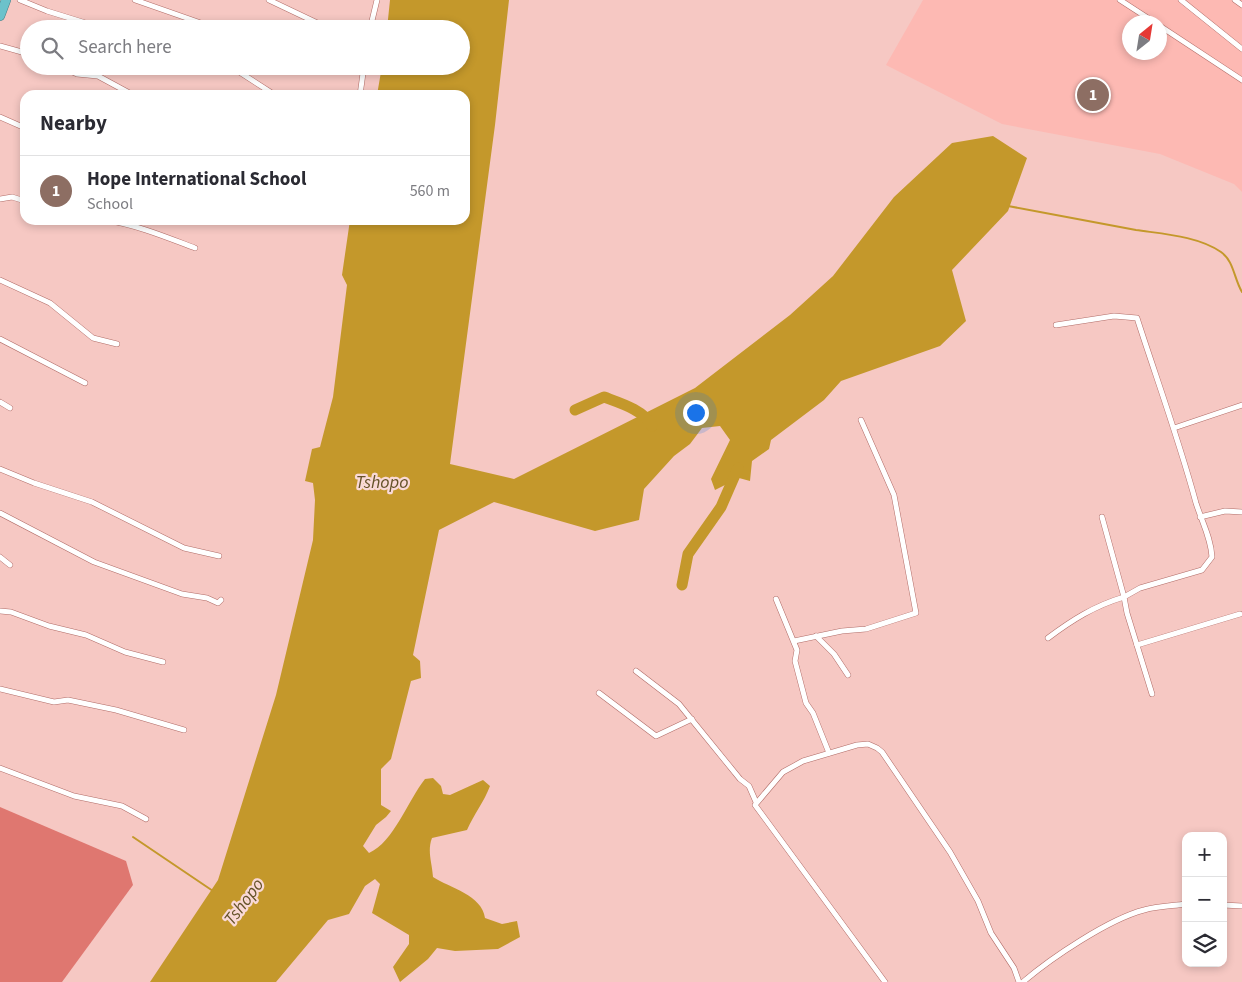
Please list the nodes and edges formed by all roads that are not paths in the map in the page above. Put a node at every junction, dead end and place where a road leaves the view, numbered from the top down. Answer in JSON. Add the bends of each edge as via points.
{"nodes":[{"id":1,"x":6,"y":0,"type":"edge"},
{"id":2,"x":20,"y":0,"type":"edge"},
{"id":3,"x":135,"y":0,"type":"edge"},
{"id":4,"x":269,"y":0,"type":"edge"},
{"id":5,"x":377,"y":0,"type":"edge"},
{"id":6,"x":1120,"y":0,"type":"edge"},
{"id":7,"x":1181,"y":0,"type":"edge"},
{"id":8,"x":1235,"y":0,"type":"edge"},
{"id":9,"x":1242,"y":5,"type":"edge"},
{"id":10,"x":1143,"y":15,"type":"edge"},
{"id":11,"x":0,"y":16,"type":"edge"},
{"id":12,"x":76,"y":20,"type":"edge"},
{"id":13,"x":192,"y":20,"type":"edge"},
{"id":14,"x":311,"y":20,"type":"edge"},
{"id":15,"x":372,"y":20,"type":"edge"},
{"id":16,"x":1167,"y":31,"type":"edge"},
{"id":17,"x":0,"y":46,"type":"edge"},
{"id":18,"x":1242,"y":49,"type":"edge"},
{"id":19,"x":20,"y":52,"type":"edge"},
{"id":20,"x":88,"y":75,"type":"edge"},
{"id":21,"x":244,"y":75,"type":"edge"},
{"id":22,"x":363,"y":75,"type":"edge"},
{"id":23,"x":1242,"y":80,"type":"edge"},
{"id":24,"x":124,"y":90,"type":"edge"},
{"id":25,"x":267,"y":90,"type":"edge"},
{"id":26,"x":361,"y":90,"type":"edge"},
{"id":27,"x":0,"y":117,"type":"edge"},
{"id":28,"x":20,"y":126,"type":"edge"},
{"id":29,"x":0,"y":199,"type":"edge"},
{"id":30,"x":20,"y":199,"type":"edge"},
{"id":31,"x":132,"y":225,"type":"edge"},
{"id":32,"x":195,"y":248,"type":"dead end"},
{"id":33,"x":0,"y":280,"type":"edge"},
{"id":34,"x":1056,"y":324,"type":"dead end"},
{"id":35,"x":0,"y":339,"type":"edge"},
{"id":36,"x":117,"y":344,"type":"dead end"},
{"id":37,"x":85,"y":383,"type":"dead end"},
{"id":38,"x":0,"y":402,"type":"edge"},
{"id":39,"x":1242,"y":405,"type":"edge"},
{"id":40,"x":10,"y":408,"type":"dead end"},
{"id":41,"x":860,"y":420,"type":"dead end"},
{"id":42,"x":1174,"y":428,"type":"junction"},
{"id":43,"x":0,"y":469,"type":"edge"},
{"id":44,"x":1242,"y":512,"type":"edge"},
{"id":45,"x":0,"y":513,"type":"edge"},
{"id":46,"x":1102,"y":517,"type":"dead end"},
{"id":47,"x":1200,"y":517,"type":"junction"},
{"id":48,"x":219,"y":556,"type":"dead end"},
{"id":49,"x":0,"y":558,"type":"edge"},
{"id":50,"x":10,"y":565,"type":"dead end"},
{"id":51,"x":1124,"y":597,"type":"junction"},
{"id":52,"x":776,"y":599,"type":"dead end"},
{"id":53,"x":221,"y":600,"type":"dead end"},
{"id":54,"x":0,"y":611,"type":"edge"},
{"id":55,"x":1240,"y":614,"type":"dead end"},
{"id":56,"x":816,"y":636,"type":"junction"},
{"id":57,"x":1048,"y":638,"type":"dead end"},
{"id":58,"x":794,"y":641,"type":"junction"},
{"id":59,"x":1137,"y":645,"type":"junction"},
{"id":60,"x":162,"y":662,"type":"dead end"},
{"id":61,"x":636,"y":671,"type":"dead end"},
{"id":62,"x":848,"y":675,"type":"dead end"},
{"id":63,"x":0,"y":689,"type":"edge"},
{"id":64,"x":599,"y":693,"type":"dead end"},
{"id":65,"x":1152,"y":694,"type":"dead end"},
{"id":66,"x":692,"y":719,"type":"junction"},
{"id":67,"x":184,"y":730,"type":"dead end"},
{"id":68,"x":829,"y":753,"type":"junction"},
{"id":69,"x":0,"y":768,"type":"edge"},
{"id":70,"x":756,"y":802,"type":"junction"},
{"id":71,"x":146,"y":819,"type":"dead end"},
{"id":72,"x":1182,"y":905,"type":"edge"},
{"id":73,"x":1227,"y":905,"type":"edge"},
{"id":74,"x":1242,"y":906,"type":"edge"},
{"id":75,"x":886,"y":982,"type":"edge"},
{"id":76,"x":1019,"y":982,"type":"edge"},
{"id":77,"x":1023,"y":982,"type":"edge"}],
"edges":[{"from":1,"to":11,"type":"highway"},
{"from":2,"to":12,"type":"street"},
{"from":3,"to":13,"type":"street"},
{"from":4,"to":14,"type":"street"},
{"from":5,"to":15,"type":"street"},
{"from":6,"to":10,"type":"street"},
{"from":7,"to":18,"type":"street"},
{"from":8,"to":9,"type":"street"},
{"from":16,"to":23,"type":"street"},
{"from":17,"to":19,"type":"street"},
{"from":20,"to":24,"type":"street","via":[[98,76]]},
{"from":21,"to":25,"type":"street"},
{"from":22,"to":26,"type":"street"},
{"from":27,"to":28,"type":"street"},
{"from":29,"to":30,"type":"street"},
{"from":31,"to":32,"type":"street"},
{"from":33,"to":36,"type":"street","via":[[50,303],[93,338]]},
{"from":34,"to":42,"type":"street","via":[[1114,316],[1137,318]]},
{"from":35,"to":37,"type":"street"},
{"from":38,"to":40,"type":"street"},
{"from":39,"to":42,"type":"street"},
{"from":41,"to":56,"type":"street","via":[[894,495],[916,613],[866,630]]},
{"from":42,"to":47,"type":"street"},
{"from":43,"to":48,"type":"street","via":[[92,502],[184,548]]},
{"from":44,"to":47,"type":"street","via":[[1225,511]]},
{"from":45,"to":53,"type":"street","via":[[94,562],[182,594],[218,603]]},
{"from":46,"to":51,"type":"street"},
{"from":47,"to":51,"type":"street","via":[[1211,542],[1212,557],[1202,570],[1140,588]]},
{"from":49,"to":50,"type":"street"},
{"from":51,"to":57,"type":"street","via":[[1077,616]]},
{"from":51,"to":59,"type":"street"},
{"from":52,"to":58,"type":"street"},
{"from":54,"to":60,"type":"street","via":[[86,635],[124,652]]},
{"from":55,"to":59,"type":"street"},
{"from":56,"to":58,"type":"street"},
{"from":56,"to":62,"type":"street"},
{"from":58,"to":68,"type":"street","via":[[797,650],[794,661],[806,703]]},
{"from":59,"to":65,"type":"street"},
{"from":61,"to":66,"type":"street","via":[[679,704]]},
{"from":63,"to":67,"type":"street","via":[[54,702],[68,700],[116,710]]},
{"from":64,"to":66,"type":"street","via":[[656,736]]},
{"from":66,"to":70,"type":"street","via":[[749,786]]},
{"from":68,"to":70,"type":"street","via":[[809,758],[783,772]]},
{"from":68,"to":76,"type":"street","via":[[868,744],[882,752],[950,852]]},
{"from":69,"to":71,"type":"street","via":[[74,796],[122,806]]},
{"from":70,"to":75,"type":"street","via":[[756,807]]},
{"from":72,"to":77,"type":"street","via":[[1143,910],[1127,916],[1086,938]]},
{"from":73,"to":74,"type":"street"}]}
